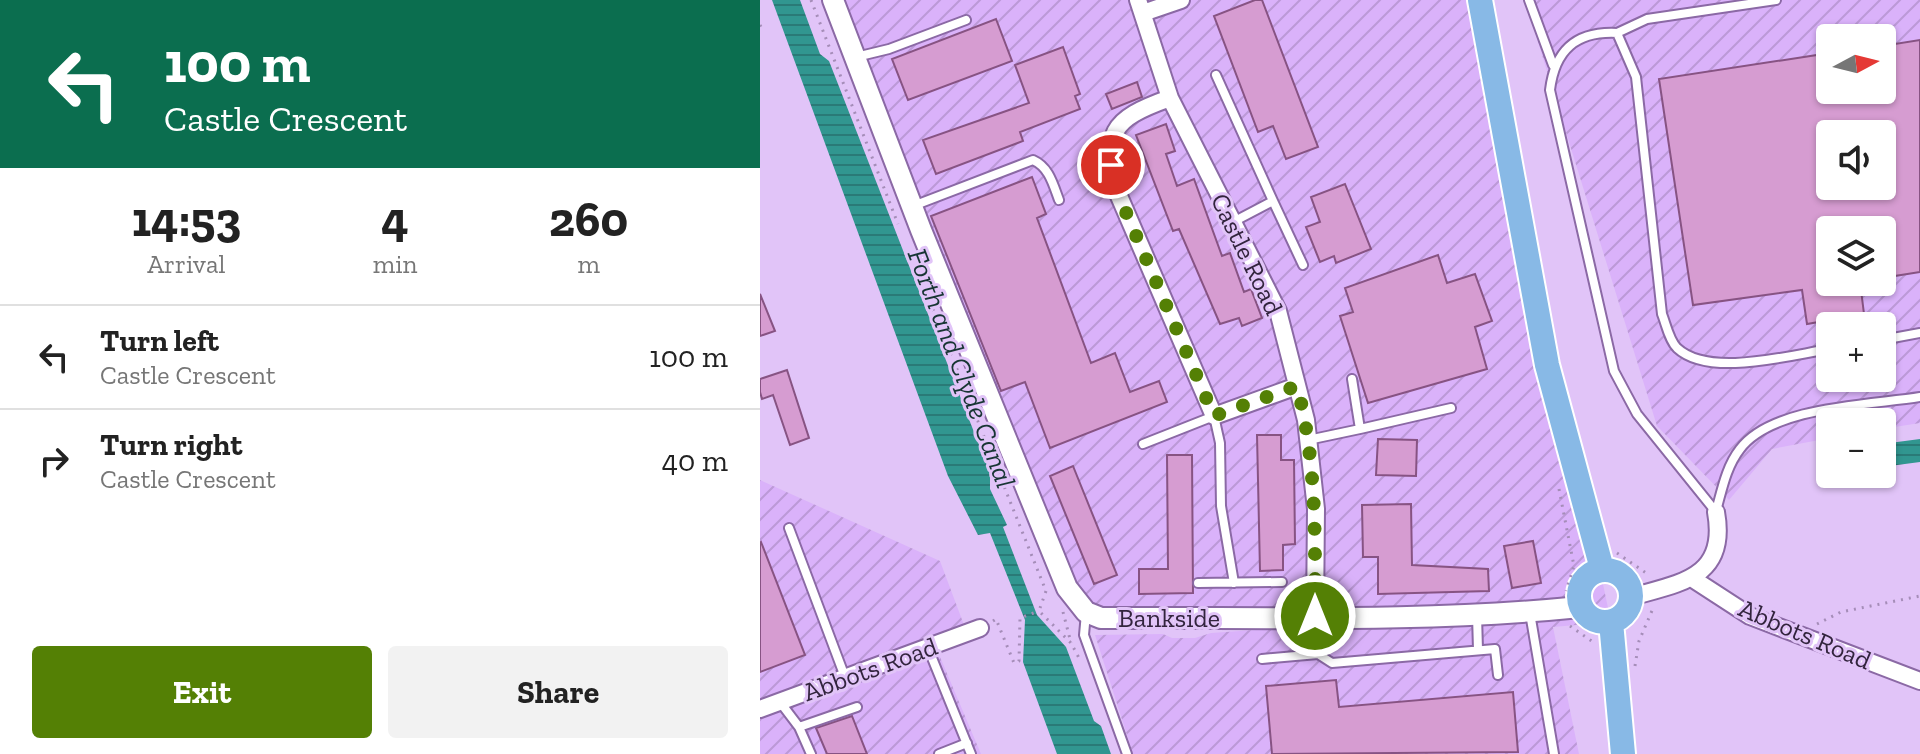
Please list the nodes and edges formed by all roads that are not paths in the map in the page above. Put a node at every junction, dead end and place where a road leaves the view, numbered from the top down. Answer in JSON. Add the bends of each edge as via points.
{"nodes":[{"id":1,"x":833,"y":0,"type":"edge"},
{"id":2,"x":1181,"y":0,"type":"edge"},
{"id":3,"x":1480,"y":0,"type":"edge"},
{"id":4,"x":1529,"y":0,"type":"edge"},
{"id":5,"x":1776,"y":0,"type":"edge"},
{"id":6,"x":1140,"y":6,"type":"edge"},
{"id":7,"x":966,"y":20,"type":"dead end"},
{"id":8,"x":1617,"y":33,"type":"junction"},
{"id":9,"x":855,"y":57,"type":"junction"},
{"id":10,"x":1553,"y":65,"type":"junction"},
{"id":11,"x":1216,"y":75,"type":"dead end"},
{"id":12,"x":1170,"y":98,"type":"junction"},
{"id":13,"x":1059,"y":200,"type":"dead end"},
{"id":14,"x":1273,"y":201,"type":"junction"},
{"id":15,"x":912,"y":206,"type":"junction"},
{"id":16,"x":1233,"y":222,"type":"junction"},
{"id":17,"x":1303,"y":265,"type":"dead end"},
{"id":18,"x":1920,"y":333,"type":"edge"},
{"id":19,"x":1896,"y":337,"type":"edge"},
{"id":20,"x":1816,"y":351,"type":"edge"},
{"id":21,"x":1352,"y":379,"type":"dead end"},
{"id":22,"x":1297,"y":386,"type":"junction"},
{"id":23,"x":1920,"y":397,"type":"edge"},
{"id":24,"x":1451,"y":408,"type":"dead end"},
{"id":25,"x":1214,"y":416,"type":"junction"},
{"id":26,"x":1360,"y":429,"type":"junction"},
{"id":27,"x":1308,"y":440,"type":"junction"},
{"id":28,"x":1143,"y":444,"type":"dead end"},
{"id":29,"x":1716,"y":512,"type":"junction"},
{"id":30,"x":789,"y":528,"type":"dead end"},
{"id":31,"x":1602,"y":569,"type":"junction"},
{"id":32,"x":1693,"y":579,"type":"junction"},
{"id":33,"x":1282,"y":582,"type":"dead end"},
{"id":34,"x":1198,"y":583,"type":"dead end"},
{"id":35,"x":1234,"y":583,"type":"junction"},
{"id":36,"x":1631,"y":597,"type":"junction"},
{"id":37,"x":1580,"y":607,"type":"junction"},
{"id":38,"x":1086,"y":612,"type":"junction"},
{"id":39,"x":1530,"y":612,"type":"junction"},
{"id":40,"x":1477,"y":613,"type":"junction"},
{"id":41,"x":1315,"y":616,"type":"junction"},
{"id":42,"x":1611,"y":622,"type":"junction"},
{"id":43,"x":980,"y":628,"type":"road end"},
{"id":44,"x":928,"y":648,"type":"junction"},
{"id":45,"x":1478,"y":650,"type":"junction"},
{"id":46,"x":1318,"y":654,"type":"junction"},
{"id":47,"x":1262,"y":659,"type":"dead end"},
{"id":48,"x":1498,"y":675,"type":"dead end"},
{"id":49,"x":845,"y":678,"type":"junction"},
{"id":50,"x":1920,"y":681,"type":"edge"},
{"id":51,"x":780,"y":702,"type":"junction"},
{"id":52,"x":857,"y":707,"type":"dead end"},
{"id":53,"x":760,"y":709,"type":"edge"},
{"id":54,"x":799,"y":727,"type":"junction"},
{"id":55,"x":967,"y":743,"type":"junction"},
{"id":56,"x":811,"y":754,"type":"edge"},
{"id":57,"x":939,"y":754,"type":"edge"},
{"id":58,"x":971,"y":754,"type":"edge"},
{"id":59,"x":1127,"y":754,"type":"edge"},
{"id":60,"x":1554,"y":754,"type":"edge"},
{"id":61,"x":1623,"y":754,"type":"edge"}],
"edges":[{"from":1,"to":9,"type":"street","name":"Bankside"},
{"from":2,"to":6,"type":"street"},
{"from":3,"to":31,"type":"main road","via":[[1547,365]]},
{"from":4,"to":10,"type":"lane"},
{"from":5,"to":8,"type":"lane","via":[[1647,19]]},
{"from":6,"to":12,"type":"street","name":"Castle Road"},
{"from":7,"to":9,"type":"lane"},
{"from":8,"to":10,"type":"lane","via":[[1596,32],[1572,44]]},
{"from":8,"to":20,"type":"lane","via":[[1636,77],[1662,314],[1674,346],[1691,358],[1720,363]]},
{"from":9,"to":15,"type":"street","name":"Bankside"},
{"from":10,"to":29,"type":"lane","via":[[1550,90],[1614,371],[1637,414]]},
{"from":11,"to":14,"type":"lane"},
{"from":12,"to":16,"type":"street","name":"Castle Road"},
{"from":12,"to":25,"type":"street","via":[[1130,112],[1112,142],[1111,165],[1119,196]]},
{"from":13,"to":15,"type":"lane","via":[[1042,164],[1033,160]]},
{"from":14,"to":16,"type":"lane"},
{"from":14,"to":17,"type":"lane"},
{"from":15,"to":38,"type":"street","name":"Bankside","via":[[1067,588]]},
{"from":16,"to":22,"type":"street","name":"Castle Road","via":[[1278,311]]},
{"from":18,"to":19,"type":"lane"},
{"from":21,"to":26,"type":"lane"},
{"from":22,"to":25,"type":"street"},
{"from":22,"to":27,"type":"street","name":"Castle Road"},
{"from":23,"to":29,"type":"lane","via":[[1788,418],[1763,430],[1741,447],[1727,471]]},
{"from":24,"to":26,"type":"lane"},
{"from":25,"to":28,"type":"lane"},
{"from":25,"to":35,"type":"lane"},
{"from":26,"to":27,"type":"lane"},
{"from":27,"to":41,"type":"street","name":"Castle Road","via":[[1316,509]]},
{"from":29,"to":32,"type":"street","via":[[1715,548]]},
{"from":30,"to":49,"type":"lane"},
{"from":31,"to":36,"type":"main road","via":[[1626,580]]},
{"from":31,"to":37,"type":"main road","via":[[1579,587]]},
{"from":32,"to":36,"type":"street"},
{"from":32,"to":50,"type":"street","name":"Abbots Road","via":[[1750,616]]},
{"from":33,"to":35,"type":"lane"},
{"from":34,"to":35,"type":"lane"},
{"from":36,"to":42,"type":"main road","via":[[1624,614]]},
{"from":37,"to":39,"type":"street","name":"Bankside"},
{"from":37,"to":42,"type":"main road","via":[[1593,620]]},
{"from":38,"to":41,"type":"street","name":"Bankside","via":[[1101,618]]},
{"from":38,"to":59,"type":"lane","via":[[1084,635]]},
{"from":39,"to":40,"type":"street","name":"Bankside"},
{"from":39,"to":60,"type":"lane"},
{"from":40,"to":41,"type":"street","name":"Bankside"},
{"from":40,"to":45,"type":"lane"},
{"from":41,"to":46,"type":"lane"},
{"from":42,"to":61,"type":"main road"},
{"from":43,"to":44,"type":"street","name":"Abbots Road"},
{"from":44,"to":49,"type":"street","name":"Abbots Road"},
{"from":44,"to":55,"type":"lane"},
{"from":45,"to":46,"type":"lane","via":[[1332,663]]},
{"from":45,"to":48,"type":"lane","via":[[1495,649]]},
{"from":46,"to":47,"type":"lane"},
{"from":49,"to":51,"type":"street","name":"Abbots Road"},
{"from":51,"to":53,"type":"street","name":"Abbots Road"},
{"from":51,"to":54,"type":"lane"},
{"from":52,"to":54,"type":"lane"},
{"from":54,"to":56,"type":"lane"},
{"from":55,"to":57,"type":"lane"},
{"from":55,"to":58,"type":"lane"}]}
